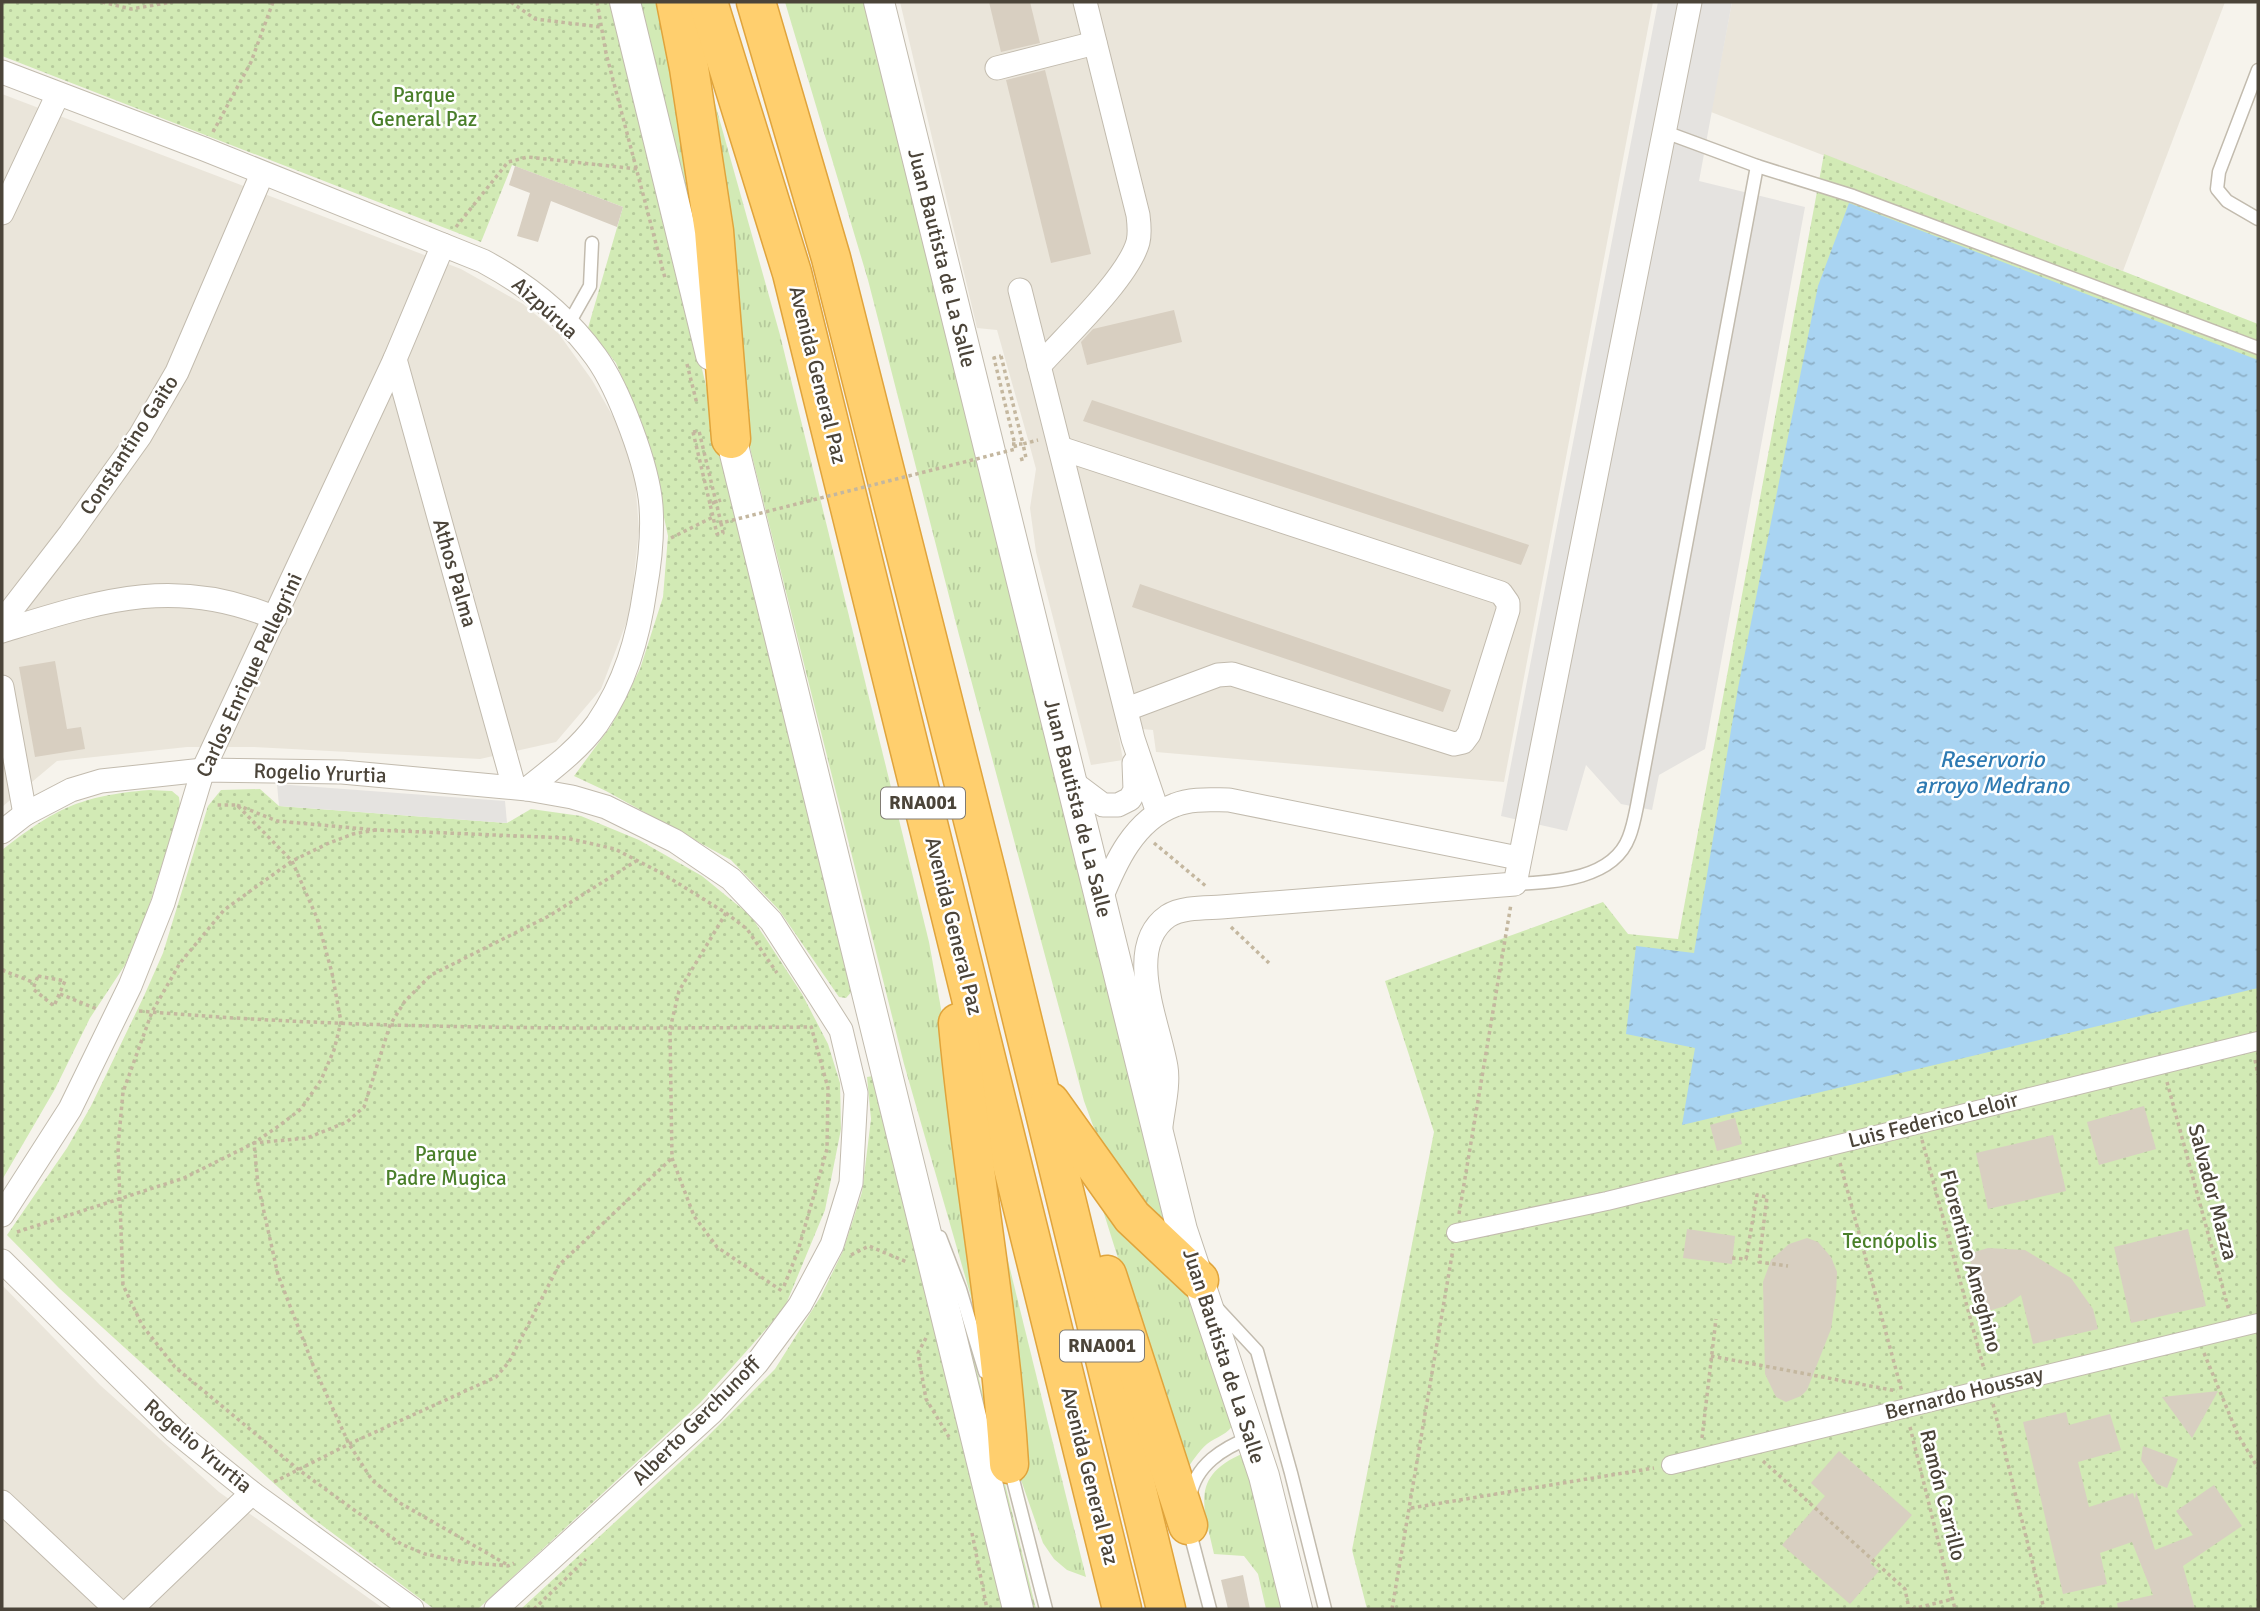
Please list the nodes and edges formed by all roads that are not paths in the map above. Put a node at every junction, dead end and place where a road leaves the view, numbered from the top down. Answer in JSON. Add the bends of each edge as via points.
{"nodes":[{"id":1,"x":625,"y":2,"type":"edge"},
{"id":2,"x":676,"y":2,"type":"edge"},
{"id":3,"x":708,"y":2,"type":"edge"},
{"id":4,"x":756,"y":2,"type":"edge"},
{"id":5,"x":879,"y":2,"type":"edge"},
{"id":6,"x":1085,"y":2,"type":"edge"},
{"id":7,"x":1690,"y":2,"type":"edge"},
{"id":8,"x":1096,"y":43,"type":"junction"},
{"id":9,"x":998,"y":68,"type":"dead end"},
{"id":10,"x":2258,"y":70,"type":"edge"},
{"id":11,"x":2,"y":72,"type":"edge"},
{"id":12,"x":58,"y":94,"type":"junction"},
{"id":13,"x":1665,"y":132,"type":"junction"},
{"id":14,"x":1757,"y":166,"type":"junction"},
{"id":15,"x":262,"y":174,"type":"junction"},
{"id":16,"x":2,"y":213,"type":"edge"},
{"id":17,"x":2258,"y":219,"type":"edge"},
{"id":18,"x":592,"y":243,"type":"dead end"},
{"id":19,"x":443,"y":245,"type":"junction"},
{"id":20,"x":1020,"y":290,"type":"dead end"},
{"id":21,"x":568,"y":326,"type":"junction"},
{"id":22,"x":2258,"y":348,"type":"edge"},
{"id":23,"x":395,"y":359,"type":"junction"},
{"id":24,"x":1039,"y":366,"type":"junction"},
{"id":25,"x":731,"y":439,"type":"junction"},
{"id":26,"x":1060,"y":448,"type":"junction"},
{"id":27,"x":275,"y":618,"type":"junction"},
{"id":28,"x":2,"y":622,"type":"edge"},
{"id":29,"x":2,"y":631,"type":"edge"},
{"id":30,"x":2,"y":687,"type":"edge"},
{"id":31,"x":1127,"y":709,"type":"junction"},
{"id":32,"x":1133,"y":739,"type":"junction"},
{"id":33,"x":203,"y":770,"type":"junction"},
{"id":34,"x":1071,"y":781,"type":"junction"},
{"id":35,"x":521,"y":788,"type":"junction"},
{"id":36,"x":1158,"y":813,"type":"junction"},
{"id":37,"x":25,"y":814,"type":"junction"},
{"id":38,"x":2,"y":832,"type":"edge"},
{"id":39,"x":1518,"y":858,"type":"junction"},
{"id":40,"x":1515,"y":884,"type":"junction"},
{"id":41,"x":945,"y":892,"type":"junction"},
{"id":42,"x":1100,"y":901,"type":"junction"},
{"id":43,"x":874,"y":1023,"type":"junction"},
{"id":44,"x":841,"y":1031,"type":"junction"},
{"id":45,"x":2258,"y":1041,"type":"edge"},
{"id":46,"x":1037,"y":1083,"type":"junction"},
{"id":47,"x":903,"y":1142,"type":"junction"},
{"id":48,"x":1160,"y":1143,"type":"junction"},
{"id":49,"x":4,"y":1225,"type":"edge"},
{"id":50,"x":1456,"y":1233,"type":"dead end"},
{"id":51,"x":2,"y":1261,"type":"edge"},
{"id":52,"x":1201,"y":1287,"type":"junction"},
{"id":53,"x":2258,"y":1323,"type":"edge"},
{"id":54,"x":1251,"y":1437,"type":"junction"},
{"id":55,"x":1009,"y":1464,"type":"junction"},
{"id":56,"x":1671,"y":1465,"type":"road end"},
{"id":57,"x":252,"y":1493,"type":"junction"},
{"id":58,"x":2,"y":1502,"type":"edge"},
{"id":59,"x":1188,"y":1525,"type":"junction"},
{"id":60,"x":116,"y":1609,"type":"edge"},
{"id":61,"x":131,"y":1609,"type":"edge"},
{"id":62,"x":412,"y":1609,"type":"edge"},
{"id":63,"x":496,"y":1609,"type":"edge"},
{"id":64,"x":1018,"y":1609,"type":"edge"},
{"id":65,"x":1046,"y":1609,"type":"edge"},
{"id":66,"x":1122,"y":1609,"type":"edge"},
{"id":67,"x":1166,"y":1609,"type":"edge"},
{"id":68,"x":1210,"y":1609,"type":"edge"},
{"id":69,"x":1297,"y":1609,"type":"edge"},
{"id":70,"x":1325,"y":1609,"type":"edge"}],
"edges":[{"from":1,"to":25,"type":"street"},
{"from":2,"to":25,"type":"highway","via":[[714,231]]},
{"from":3,"to":41,"type":"highway","name":"Avenida General Paz","number":"RNA001","via":[[792,273]]},
{"from":4,"to":46,"type":"highway","name":"Avenida General Paz","number":"RNA001","via":[[831,258]]},
{"from":5,"to":34,"type":"street","name":"Juan Bautista de La Salle"},
{"from":6,"to":8,"type":"street"},
{"from":7,"to":13,"type":"street"},
{"from":8,"to":9,"type":"street"},
{"from":8,"to":24,"type":"street","via":[[1138,215],[1139,239],[1131,261],[1115,282]]},
{"from":10,"to":17,"type":"lane","via":[[2219,172],[2217,189],[2227,201]]},
{"from":11,"to":12,"type":"street","name":"Aizpúrua"},
{"from":12,"to":15,"type":"street","name":"Aizpúrua"},
{"from":12,"to":16,"type":"street"},
{"from":13,"to":14,"type":"lane"},
{"from":13,"to":39,"type":"street"},
{"from":14,"to":22,"type":"lane","via":[[1853,196]]},
{"from":14,"to":40,"type":"lane","via":[[1629,839],[1615,858],[1595,871],[1553,882]]},
{"from":15,"to":19,"type":"street","name":"Aizpúrua"},
{"from":15,"to":28,"type":"street","name":"Constantino Gaito","via":[[177,372],[140,436]]},
{"from":18,"to":21,"type":"lane","via":[[590,286]]},
{"from":19,"to":21,"type":"street","name":"Aizpúrua","via":[[513,277]]},
{"from":19,"to":23,"type":"street","name":"Carlos Enrique Pellegrini"},
{"from":20,"to":24,"type":"street"},
{"from":21,"to":35,"type":"street","name":"Aizpúrua","via":[[597,358],[634,435],[651,504],[652,547],[641,620],[615,695],[570,755]]},
{"from":23,"to":27,"type":"street","name":"Carlos Enrique Pellegrini"},
{"from":23,"to":35,"type":"street","name":"Athos Palma"},
{"from":24,"to":26,"type":"street"},
{"from":25,"to":43,"type":"street"},
{"from":26,"to":31,"type":"street"},
{"from":26,"to":31,"type":"street","via":[[1501,593],[1508,603],[1463,742],[1454,744],[1232,674]]},
{"from":27,"to":29,"type":"street","via":[[252,608],[165,595],[87,605]]},
{"from":27,"to":33,"type":"street","name":"Carlos Enrique Pellegrini"},
{"from":30,"to":37,"type":"street"},
{"from":31,"to":32,"type":"street"},
{"from":32,"to":34,"type":"street","via":[[1135,790],[1130,799],[1103,805]]},
{"from":32,"to":36,"type":"street"},
{"from":33,"to":35,"type":"street","name":"Rogelio Yrurtia","via":[[342,772]]},
{"from":33,"to":37,"type":"street","name":"Rogelio Yrurtia","via":[[101,781],[71,789]]},
{"from":33,"to":49,"type":"street","name":"Carlos Enrique Pellegrini","via":[[149,944],[70,1109]]},
{"from":34,"to":42,"type":"street","name":"Juan Bautista de La Salle"},
{"from":35,"to":44,"type":"street","name":"Alberto Gerchunoff","via":[[606,807],[675,841],[731,879],[771,921]]},
{"from":36,"to":39,"type":"street","via":[[1177,804],[1229,800]]},
{"from":36,"to":42,"type":"street","via":[[1118,858]]},
{"from":37,"to":38,"type":"street","name":"Rogelio Yrurtia"},
{"from":39,"to":40,"type":"street"},
{"from":40,"to":48,"type":"street","via":[[1221,907],[1169,916],[1149,937],[1145,972],[1167,1071]]},
{"from":41,"to":55,"type":"highway","via":[[961,1058],[1005,1395]]},
{"from":41,"to":66,"type":"highway","name":"Avenida General Paz","number":"RNA001"},
{"from":42,"to":48,"type":"street","name":"Juan Bautista de La Salle"},
{"from":43,"to":44,"type":"street"},
{"from":43,"to":47,"type":"street"},
{"from":44,"to":63,"type":"street","name":"Alberto Gerchunoff","via":[[856,1093],[851,1183],[832,1245],[800,1305],[758,1363],[712,1412],[523,1571]]},
{"from":45,"to":50,"type":"street","name":"Luis Federico Leloir","via":[[1607,1201]]},
{"from":46,"to":52,"type":"highway","via":[[1132,1217]]},
{"from":46,"to":59,"type":"highway","via":[[1121,1314]]},
{"from":46,"to":67,"type":"highway","name":"Avenida General Paz","number":"RNA001"},
{"from":47,"to":55,"type":"lane","via":[[960,1289]]},
{"from":47,"to":64,"type":"street"},
{"from":48,"to":52,"type":"street","name":"Juan Bautista de La Salle"},
{"from":51,"to":57,"type":"street","name":"Rogelio Yrurtia","via":[[175,1431]]},
{"from":52,"to":54,"type":"street","name":"Juan Bautista de La Salle"},
{"from":52,"to":70,"type":"lane","via":[[1257,1351]]},
{"from":53,"to":56,"type":"street","name":"Bernardo Houssay","via":[[1989,1387],[1904,1400]]},
{"from":54,"to":59,"type":"lane","via":[[1208,1461],[1195,1479]]},
{"from":54,"to":69,"type":"street","name":"Juan Bautista de La Salle"},
{"from":55,"to":65,"type":"lane"},
{"from":57,"to":61,"type":"street"},
{"from":57,"to":62,"type":"street","name":"Rogelio Yrurtia"},
{"from":58,"to":60,"type":"street"},
{"from":59,"to":68,"type":"lane"}]}
